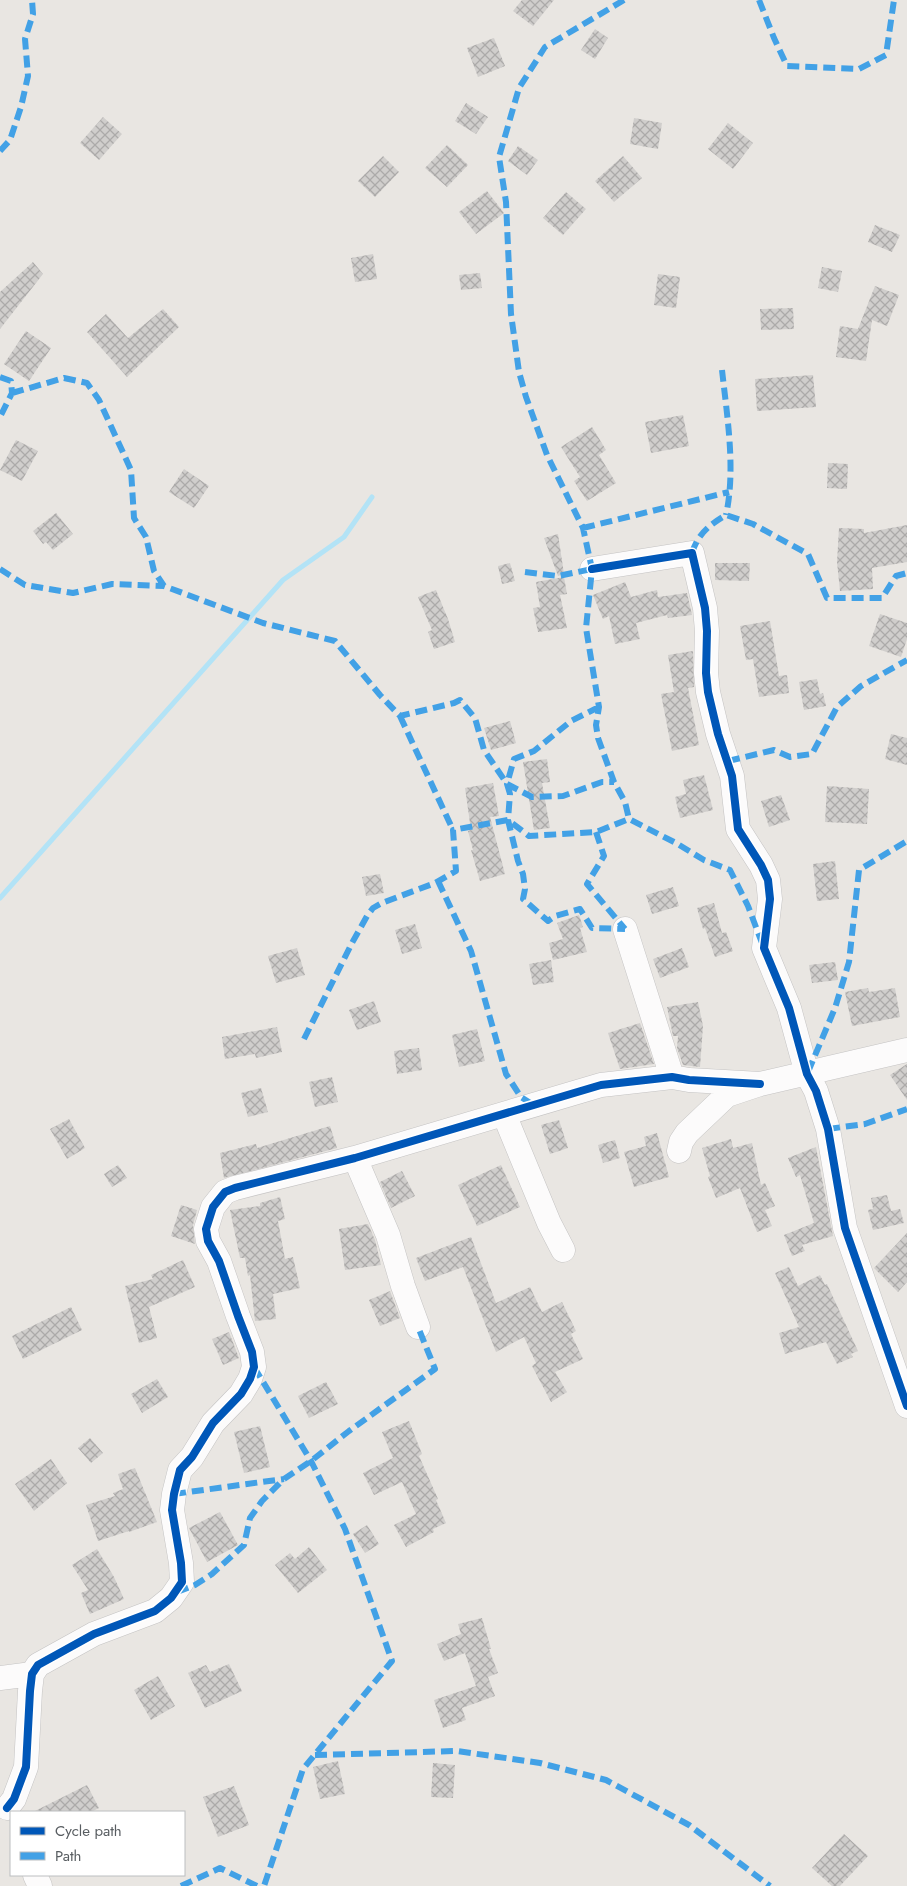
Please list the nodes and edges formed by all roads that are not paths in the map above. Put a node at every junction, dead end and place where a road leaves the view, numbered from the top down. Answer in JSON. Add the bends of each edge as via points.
{"nodes":[{"id":1,"x":592,"y":569,"type":"dead end"},
{"id":2,"x":625,"y":929,"type":"dead end"},
{"id":3,"x":907,"y":1050,"type":"edge"},
{"id":4,"x":806,"y":1074,"type":"junction"},
{"id":5,"x":672,"y":1077,"type":"junction"},
{"id":6,"x":760,"y":1084,"type":"junction"},
{"id":7,"x":504,"y":1114,"type":"junction"},
{"id":8,"x":679,"y":1151,"type":"dead end"},
{"id":9,"x":354,"y":1158,"type":"junction"},
{"id":10,"x":563,"y":1250,"type":"dead end"},
{"id":11,"x":418,"y":1327,"type":"dead end"},
{"id":12,"x":907,"y":1406,"type":"edge"},
{"id":13,"x":32,"y":1674,"type":"junction"},
{"id":14,"x":0,"y":1678,"type":"edge"},
{"id":15,"x":6,"y":1807,"type":"edge"}],
"edges":[{"from":1,"to":4,"type":"street","via":[[692,553],[705,608],[710,706],[732,776],[738,829],[768,880],[770,899],[764,948],[789,1008]]},
{"from":2,"to":5,"type":"street"},
{"from":3,"to":4,"type":"street"},
{"from":4,"to":6,"type":"street"},
{"from":4,"to":12,"type":"street","via":[[816,1091],[828,1129],[845,1228]]},
{"from":5,"to":6,"type":"street"},
{"from":5,"to":7,"type":"street","via":[[601,1085]]},
{"from":6,"to":8,"type":"street","via":[[726,1095],[687,1133],[680,1142]]},
{"from":7,"to":9,"type":"street"},
{"from":7,"to":10,"type":"street","via":[[548,1223]]},
{"from":9,"to":11,"type":"street","via":[[388,1235]]},
{"from":9,"to":13,"type":"street","via":[[235,1188],[225,1192],[213,1207],[206,1230],[208,1240],[219,1261],[252,1352],[254,1367],[241,1394],[213,1424],[180,1470],[172,1510],[182,1582],[171,1598],[155,1611],[94,1634],[38,1665]]},
{"from":13,"to":14,"type":"street"},
{"from":13,"to":15,"type":"street","via":[[26,1767],[14,1799]]}]}
